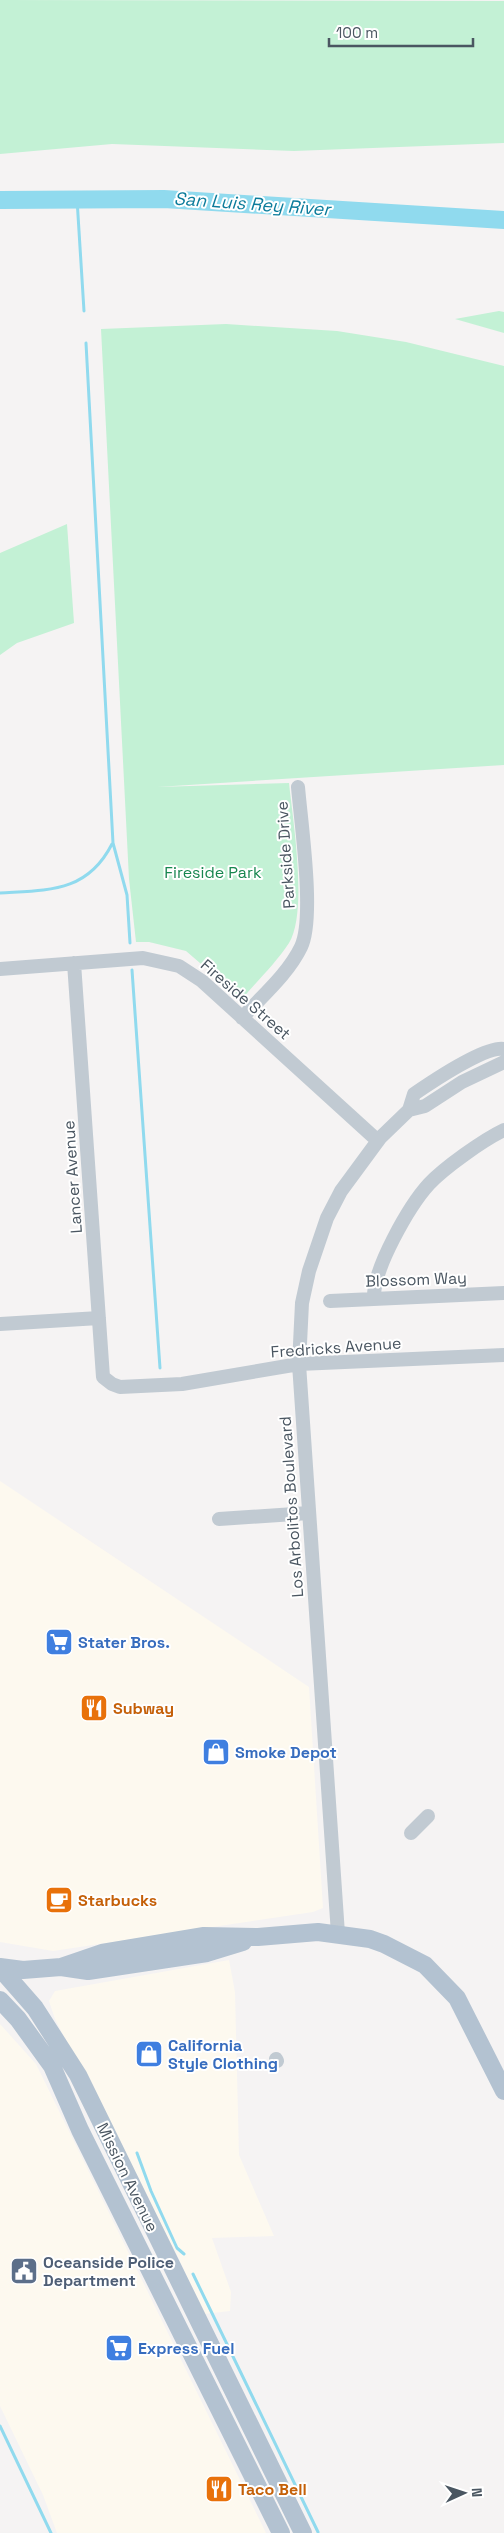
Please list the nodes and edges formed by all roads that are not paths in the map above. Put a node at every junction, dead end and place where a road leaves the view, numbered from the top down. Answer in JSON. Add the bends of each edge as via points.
{"nodes":[{"id":1,"x":298,"y":787,"type":"dead end"},
{"id":2,"x":74,"y":963,"type":"junction"},
{"id":3,"x":0,"y":969,"type":"edge"},
{"id":4,"x":242,"y":1018,"type":"junction"},
{"id":5,"x":504,"y":1049,"type":"edge"},
{"id":6,"x":504,"y":1062,"type":"edge"},
{"id":7,"x":409,"y":1110,"type":"junction"},
{"id":8,"x":504,"y":1130,"type":"edge"},
{"id":9,"x":378,"y":1141,"type":"junction"},
{"id":10,"x":504,"y":1293,"type":"edge"},
{"id":11,"x":374,"y":1298,"type":"junction"},
{"id":12,"x":330,"y":1301,"type":"dead end"},
{"id":13,"x":99,"y":1318,"type":"junction"},
{"id":14,"x":0,"y":1324,"type":"edge"},
{"id":15,"x":504,"y":1355,"type":"edge"},
{"id":16,"x":299,"y":1364,"type":"junction"},
{"id":17,"x":112,"y":1384,"type":"joint"},
{"id":18,"x":309,"y":1513,"type":"junction"},
{"id":19,"x":220,"y":1519,"type":"dead end"},
{"id":20,"x":428,"y":1816,"type":"dead end"},
{"id":21,"x":412,"y":1833,"type":"dead end"},
{"id":22,"x":338,"y":1934,"type":"junction"},
{"id":23,"x":258,"y":1937,"type":"junction"},
{"id":24,"x":164,"y":1952,"type":"junction"},
{"id":25,"x":0,"y":1967,"type":"edge"},
{"id":26,"x":61,"y":1967,"type":"junction"},
{"id":27,"x":0,"y":2000,"type":"edge"},
{"id":28,"x":504,"y":2091,"type":"edge"},
{"id":29,"x":281,"y":2533,"type":"edge"},
{"id":30,"x":303,"y":2533,"type":"edge"}],
"edges":[{"from":1,"to":4,"type":"street","name":"Parkside Drive","via":[[308,910],[302,945]]},
{"from":2,"to":3,"type":"street","name":"Fireside Street"},
{"from":2,"to":4,"type":"street","name":"Fireside Street","via":[[143,958],[179,966],[202,981]]},
{"from":2,"to":13,"type":"street","name":"Lancer Avenue"},
{"from":4,"to":9,"type":"street","name":"Fireside Street"},
{"from":5,"to":7,"type":"street","name":"Los Arbolitos Boulevard","via":[[486,1053],[433,1081],[414,1094]]},
{"from":6,"to":7,"type":"street","name":"Los Arbolitos Boulevard","via":[[462,1082],[425,1106]]},
{"from":7,"to":9,"type":"street","name":"Los Arbolitos Boulevard"},
{"from":8,"to":11,"type":"street","via":[[487,1138],[429,1184],[390,1243],[374,1289]]},
{"from":9,"to":16,"type":"street","name":"Los Arbolitos Boulevard","via":[[341,1191],[326,1218],[308,1271],[302,1301]]},
{"from":10,"to":11,"type":"street","name":"Blossom Way"},
{"from":11,"to":12,"type":"street","name":"Blossom Way"},
{"from":13,"to":14,"type":"street"},
{"from":13,"to":17,"type":"street","name":"Lancer Avenue","via":[[103,1377]]},
{"from":15,"to":16,"type":"street","name":"Fredricks Avenue"},
{"from":16,"to":17,"type":"street","name":"Fredricks Avenue","via":[[182,1384],[120,1387]]},
{"from":16,"to":18,"type":"street","name":"Los Arbolitos Boulevard"},
{"from":18,"to":19,"type":"street"},
{"from":18,"to":22,"type":"street","name":"Los Arbolitos Boulevard"},
{"from":20,"to":21,"type":"street"},
{"from":22,"to":23,"type":"main road","via":[[318,1932]]},
{"from":22,"to":28,"type":"main road","via":[[384,1944],[425,1965],[458,1998]]},
{"from":23,"to":24,"type":"main road","via":[[207,1953]]},
{"from":23,"to":24,"type":"main road","via":[[204,1936]]},
{"from":24,"to":26,"type":"main road","via":[[102,1953]]},
{"from":24,"to":26,"type":"main road","via":[[161,1949],[111,1962],[98,1970]]},
{"from":25,"to":26,"type":"main road","via":[[23,1970]]},
{"from":25,"to":30,"type":"main road","name":"Mission Avenue","via":[[35,2008],[78,2075]]},
{"from":27,"to":29,"type":"main road","name":"Mission Avenue","via":[[52,2066],[80,2130]]}]}
